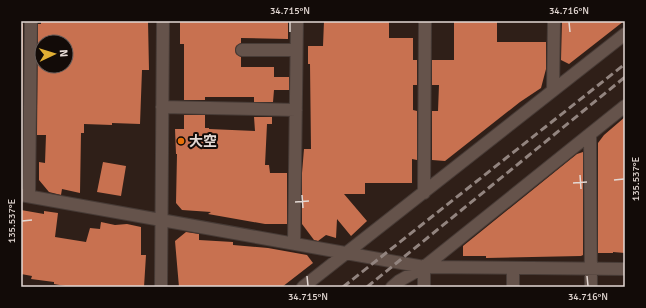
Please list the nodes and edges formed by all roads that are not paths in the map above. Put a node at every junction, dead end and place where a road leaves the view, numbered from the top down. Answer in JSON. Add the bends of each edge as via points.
{"nodes":[{"id":1,"x":31,"y":21,"type":"edge"},
{"id":2,"x":163,"y":21,"type":"edge"},
{"id":3,"x":297,"y":21,"type":"edge"},
{"id":4,"x":425,"y":21,"type":"edge"},
{"id":5,"x":554,"y":21,"type":"edge"},
{"id":6,"x":625,"y":34,"type":"edge"},
{"id":7,"x":242,"y":50,"type":"dead end"},
{"id":8,"x":296,"y":50,"type":"junction"},
{"id":9,"x":553,"y":90,"type":"junction"},
{"id":10,"x":625,"y":106,"type":"edge"},
{"id":11,"x":162,"y":107,"type":"junction"},
{"id":12,"x":296,"y":110,"type":"junction"},
{"id":13,"x":590,"y":134,"type":"junction"},
{"id":14,"x":424,"y":193,"type":"junction"},
{"id":15,"x":25,"y":195,"type":"edge"},
{"id":16,"x":161,"y":220,"type":"junction"},
{"id":17,"x":294,"y":243,"type":"junction"},
{"id":18,"x":348,"y":252,"type":"junction"},
{"id":19,"x":424,"y":267,"type":"junction"},
{"id":20,"x":513,"y":268,"type":"junction"},
{"id":21,"x":591,"y":269,"type":"junction"},
{"id":22,"x":625,"y":269,"type":"edge"},
{"id":23,"x":161,"y":287,"type":"edge"},
{"id":24,"x":303,"y":287,"type":"edge"},
{"id":25,"x":392,"y":287,"type":"edge"},
{"id":26,"x":424,"y":287,"type":"edge"},
{"id":27,"x":513,"y":287,"type":"edge"},
{"id":28,"x":591,"y":287,"type":"edge"}],
"edges":[{"from":1,"to":15,"type":"street"},
{"from":2,"to":11,"type":"street"},
{"from":3,"to":8,"type":"street"},
{"from":4,"to":14,"type":"street"},
{"from":5,"to":9,"type":"street"},
{"from":6,"to":9,"type":"street"},
{"from":7,"to":8,"type":"street"},
{"from":8,"to":12,"type":"street"},
{"from":9,"to":14,"type":"street"},
{"from":10,"to":13,"type":"street"},
{"from":11,"to":12,"type":"street"},
{"from":11,"to":16,"type":"street"},
{"from":12,"to":17,"type":"street"},
{"from":13,"to":19,"type":"street"},
{"from":13,"to":21,"type":"street"},
{"from":14,"to":18,"type":"street"},
{"from":15,"to":16,"type":"street"},
{"from":16,"to":17,"type":"street"},
{"from":16,"to":23,"type":"street"},
{"from":17,"to":18,"type":"street"},
{"from":18,"to":19,"type":"street"},
{"from":18,"to":24,"type":"street"},
{"from":19,"to":20,"type":"street"},
{"from":19,"to":25,"type":"street"},
{"from":19,"to":26,"type":"street"},
{"from":20,"to":21,"type":"street"},
{"from":20,"to":27,"type":"street"},
{"from":21,"to":22,"type":"street"},
{"from":21,"to":28,"type":"street"}]}
